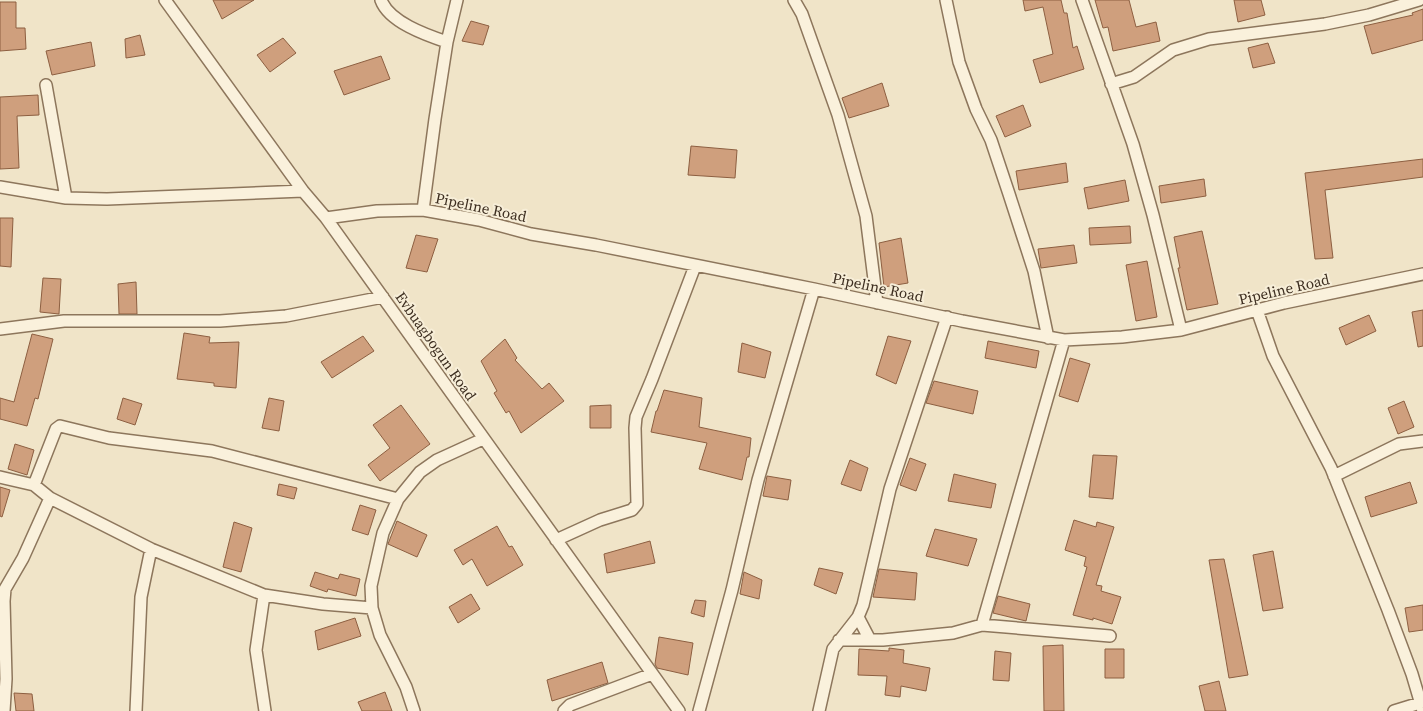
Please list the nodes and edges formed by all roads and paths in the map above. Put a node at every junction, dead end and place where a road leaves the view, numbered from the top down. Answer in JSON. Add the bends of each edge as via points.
{"nodes":[{"id":1,"x":165,"y":0,"type":"edge"},
{"id":2,"x":381,"y":0,"type":"edge"},
{"id":3,"x":457,"y":0,"type":"edge"},
{"id":4,"x":794,"y":0,"type":"edge"},
{"id":5,"x":946,"y":0,"type":"edge"},
{"id":6,"x":1082,"y":0,"type":"edge"},
{"id":7,"x":1418,"y":0,"type":"edge"},
{"id":8,"x":447,"y":42,"type":"junction"},
{"id":9,"x":1112,"y":84,"type":"junction"},
{"id":10,"x":46,"y":85,"type":"dead end"},
{"id":11,"x":0,"y":187,"type":"edge"},
{"id":12,"x":303,"y":191,"type":"junction"},
{"id":13,"x":66,"y":198,"type":"junction"},
{"id":14,"x":423,"y":210,"type":"junction"},
{"id":15,"x":326,"y":218,"type":"junction"},
{"id":16,"x":695,"y":266,"type":"junction"},
{"id":17,"x":1423,"y":274,"type":"edge"},
{"id":18,"x":814,"y":289,"type":"junction"},
{"id":19,"x":383,"y":297,"type":"junction"},
{"id":20,"x":877,"y":303,"type":"junction"},
{"id":21,"x":1257,"y":310,"type":"junction"},
{"id":22,"x":947,"y":317,"type":"junction"},
{"id":23,"x":0,"y":329,"type":"edge"},
{"id":24,"x":1181,"y":330,"type":"junction"},
{"id":25,"x":1048,"y":338,"type":"junction"},
{"id":26,"x":1064,"y":340,"type":"junction"},
{"id":27,"x":483,"y":439,"type":"junction"},
{"id":28,"x":1423,"y":441,"type":"edge"},
{"id":29,"x":1334,"y":476,"type":"junction"},
{"id":30,"x":0,"y":477,"type":"edge"},
{"id":31,"x":34,"y":485,"type":"junction"},
{"id":32,"x":50,"y":498,"type":"junction"},
{"id":33,"x":398,"y":499,"type":"junction"},
{"id":34,"x":556,"y":540,"type":"junction"},
{"id":35,"x":152,"y":549,"type":"junction"},
{"id":36,"x":264,"y":594,"type":"junction"},
{"id":37,"x":372,"y":608,"type":"junction"},
{"id":38,"x":858,"y":616,"type":"junction"},
{"id":39,"x":982,"y":625,"type":"junction"},
{"id":40,"x":1110,"y":636,"type":"dead end"},
{"id":41,"x":839,"y":640,"type":"junction"},
{"id":42,"x":870,"y":640,"type":"junction"},
{"id":43,"x":1417,"y":672,"type":"edge"},
{"id":44,"x":652,"y":674,"type":"junction"},
{"id":45,"x":1422,"y":707,"type":"edge"},
{"id":46,"x":4,"y":711,"type":"edge"},
{"id":47,"x":136,"y":711,"type":"edge"},
{"id":48,"x":265,"y":711,"type":"edge"},
{"id":49,"x":414,"y":711,"type":"edge"},
{"id":50,"x":564,"y":711,"type":"edge"},
{"id":51,"x":679,"y":711,"type":"edge"},
{"id":52,"x":699,"y":711,"type":"edge"},
{"id":53,"x":819,"y":711,"type":"edge"},
{"id":54,"x":1394,"y":711,"type":"edge"}],
"edges":[{"from":1,"to":12,"type":"street","name":"Evbuagbogun Road"},
{"from":2,"to":8,"type":"street","via":[[396,19]]},
{"from":3,"to":8,"type":"street"},
{"from":4,"to":20,"type":"street","via":[[838,115],[866,216]]},
{"from":5,"to":25,"type":"street","via":[[959,62],[991,140],[1034,271]]},
{"from":6,"to":9,"type":"street"},
{"from":7,"to":9,"type":"street","via":[[1325,24],[1209,39],[1174,50],[1134,77]]},
{"from":8,"to":14,"type":"street"},
{"from":9,"to":24,"type":"street","via":[[1153,214]]},
{"from":10,"to":13,"type":"street"},
{"from":11,"to":13,"type":"street"},
{"from":12,"to":13,"type":"street"},
{"from":12,"to":15,"type":"street","name":"Evbuagbogun Road"},
{"from":14,"to":15,"type":"street","name":"Pipeline Road","via":[[377,211]]},
{"from":14,"to":16,"type":"street","name":"Pipeline Road"},
{"from":15,"to":19,"type":"street","name":"Evbuagbogun Road"},
{"from":16,"to":18,"type":"street","name":"Pipeline Road"},
{"from":16,"to":34,"type":"street","via":[[636,417],[637,504],[632,510]]},
{"from":17,"to":21,"type":"street","name":"Pipeline Road"},
{"from":18,"to":20,"type":"street","name":"Pipeline Road"},
{"from":18,"to":52,"type":"street","via":[[758,480]]},
{"from":19,"to":23,"type":"street","via":[[286,316],[220,321],[64,320]]},
{"from":19,"to":27,"type":"street","name":"Evbuagbogun Road"},
{"from":20,"to":22,"type":"street","name":"Pipeline Road"},
{"from":21,"to":24,"type":"street","name":"Pipeline Road"},
{"from":21,"to":29,"type":"street","via":[[1273,356]]},
{"from":22,"to":25,"type":"street","name":"Pipeline Road"},
{"from":22,"to":38,"type":"street","via":[[890,489]]},
{"from":24,"to":26,"type":"street","name":"Pipeline Road"},
{"from":25,"to":26,"type":"street","name":"Pipeline Road"},
{"from":26,"to":39,"type":"street"},
{"from":27,"to":33,"type":"street","via":[[437,460],[420,472]]},
{"from":27,"to":34,"type":"street","name":"Evbuagbogun Road"},
{"from":28,"to":29,"type":"street","via":[[1399,444]]},
{"from":29,"to":43,"type":"street"},
{"from":30,"to":31,"type":"street"},
{"from":31,"to":32,"type":"street"},
{"from":31,"to":33,"type":"street","via":[[60,426],[109,438],[212,451]]},
{"from":32,"to":35,"type":"street"},
{"from":32,"to":46,"type":"street","via":[[6,589]]},
{"from":33,"to":37,"type":"street","via":[[383,533],[371,586]]},
{"from":34,"to":44,"type":"street","name":"Evbuagbogun Road"},
{"from":35,"to":36,"type":"street"},
{"from":35,"to":47,"type":"street","via":[[142,597]]},
{"from":36,"to":37,"type":"street"},
{"from":36,"to":48,"type":"street","via":[[256,650]]},
{"from":37,"to":49,"type":"street","via":[[380,635]]},
{"from":38,"to":41,"type":"street"},
{"from":38,"to":42,"type":"street"},
{"from":39,"to":40,"type":"street"},
{"from":39,"to":42,"type":"street","via":[[953,633]]},
{"from":41,"to":42,"type":"street"},
{"from":41,"to":53,"type":"street","via":[[829,663]]},
{"from":43,"to":45,"type":"street"},
{"from":44,"to":50,"type":"street","via":[[570,705]]},
{"from":44,"to":51,"type":"street","name":"Evbuagbogun Road"},
{"from":45,"to":54,"type":"street"}]}
